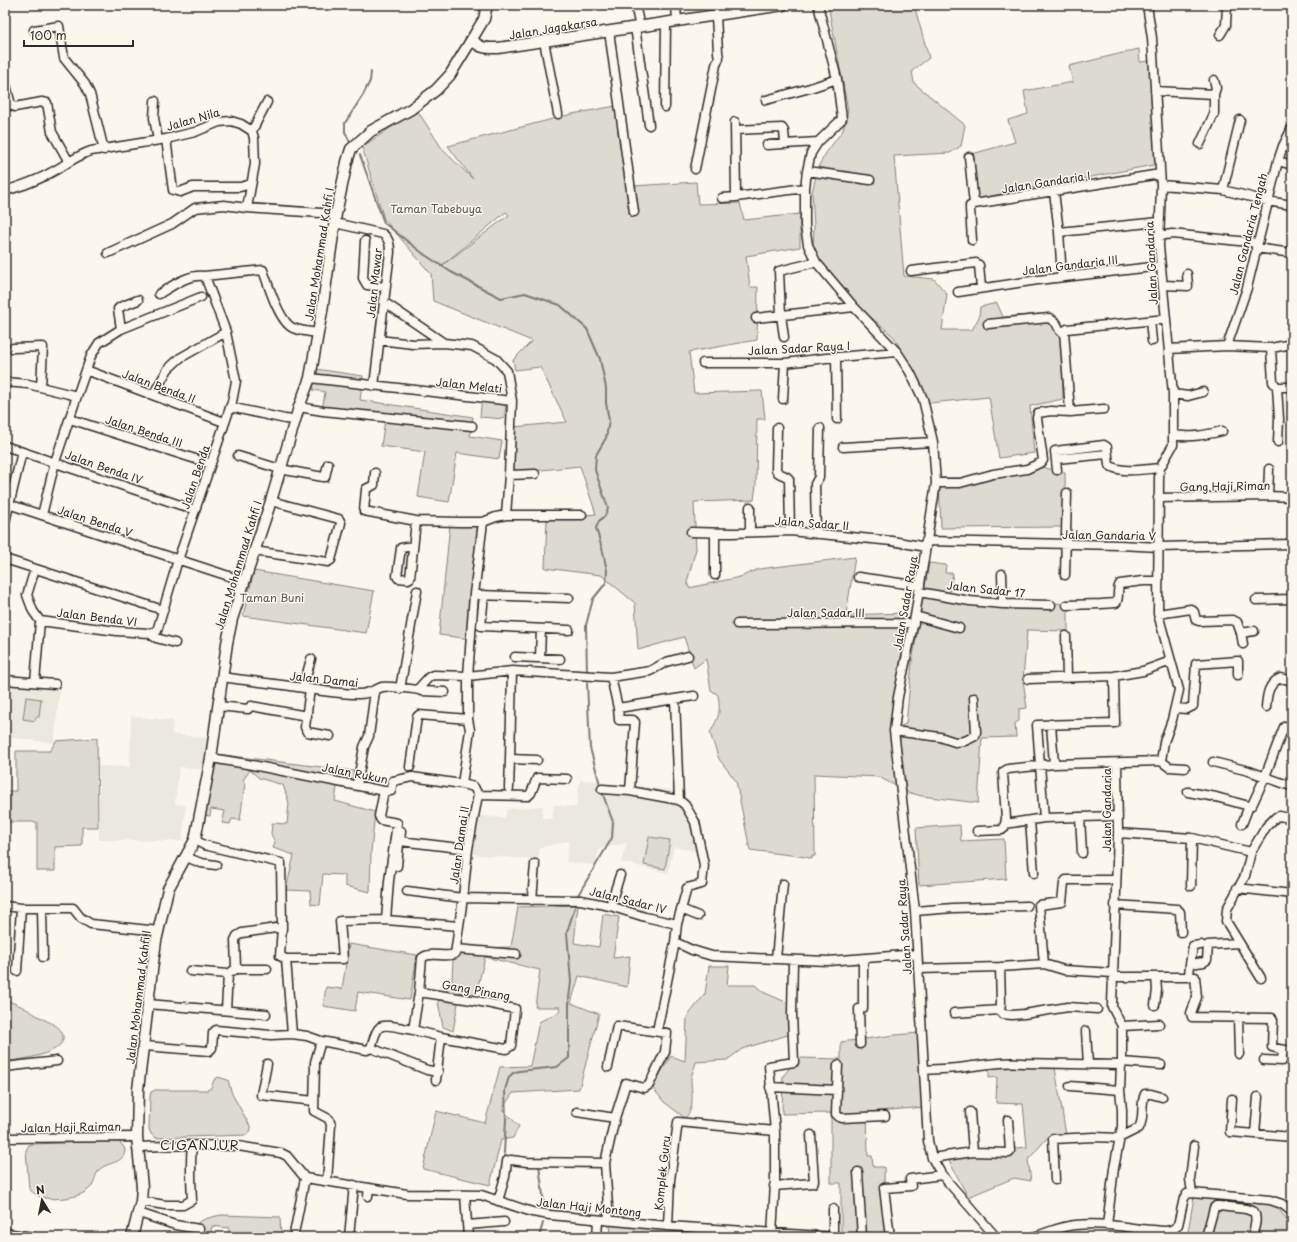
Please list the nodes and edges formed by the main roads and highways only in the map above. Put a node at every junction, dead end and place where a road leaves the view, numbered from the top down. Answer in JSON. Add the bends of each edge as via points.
{"nodes":[{"id":1,"x":487,"y":5,"type":"edge"},
{"id":2,"x":783,"y":5,"type":"edge"},
{"id":3,"x":472,"y":40,"type":"junction"},
{"id":4,"x":132,"y":1237,"type":"edge"}],
"edges":[{"from":1,"to":3,"type":"main road","name":"Jalan Mohammad Kahfi I","via":[[484,19]]},
{"from":2,"to":3,"type":"main road","name":"Jalan Jagakarsa","via":[[498,48],[484,48]]},
{"from":3,"to":4,"type":"main road","name":"Jalan Mohammad Kahfi I","via":[[450,74],[436,90],[371,131],[351,148],[347,162],[335,219],[310,378],[232,620],[211,758],[195,840],[168,889],[159,931],[138,1090],[142,1201]]}]}
